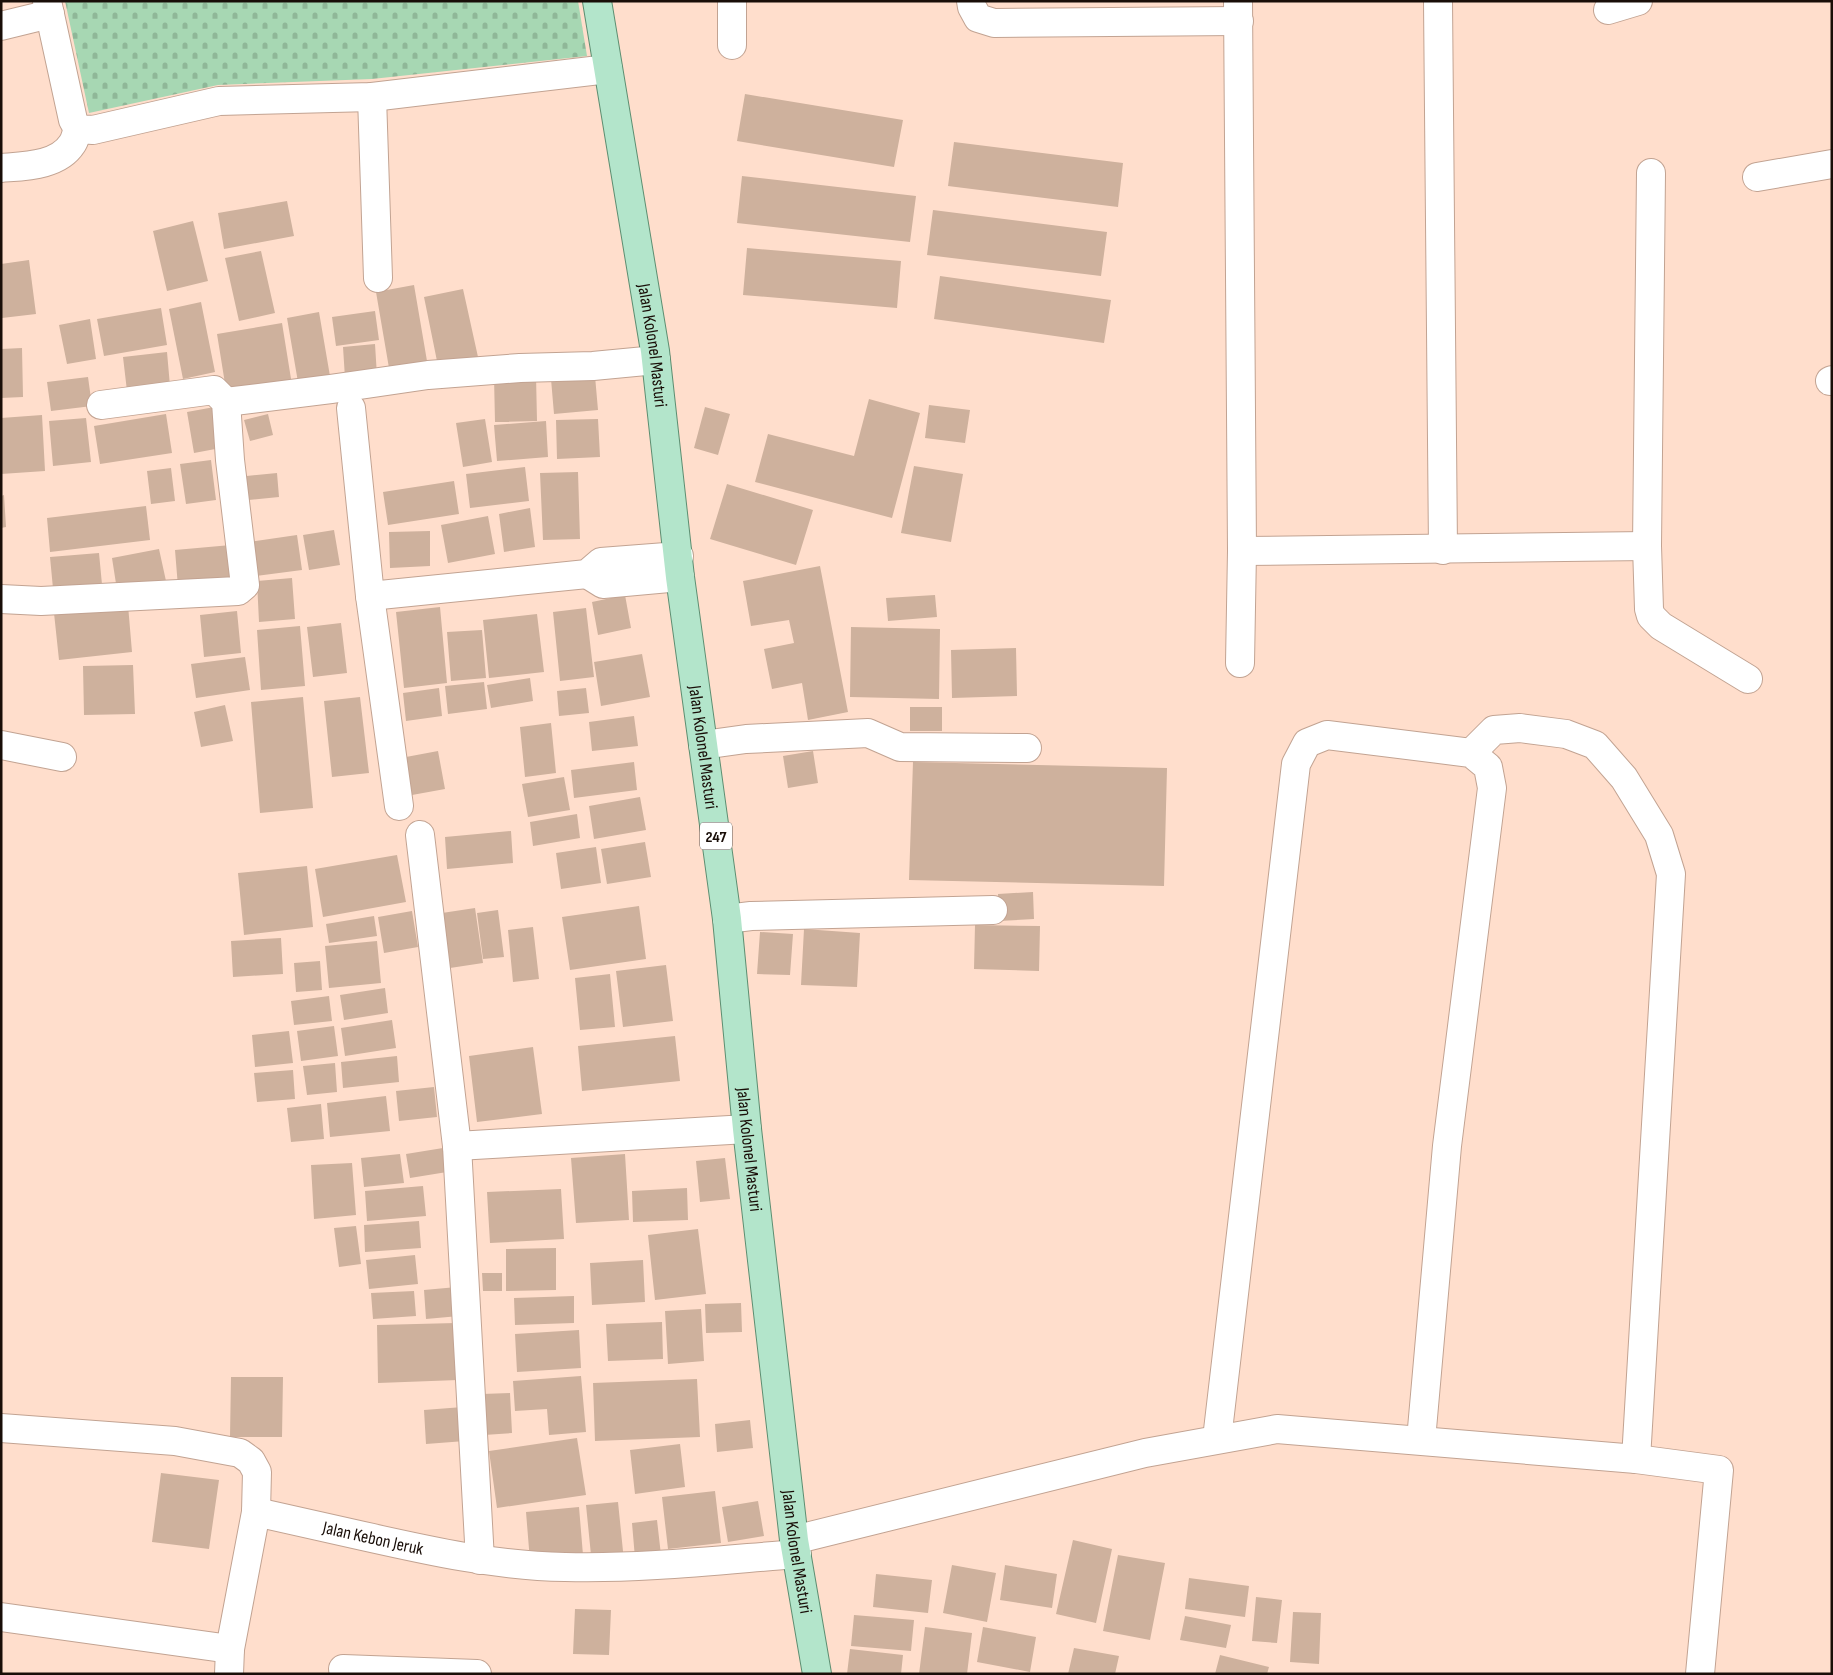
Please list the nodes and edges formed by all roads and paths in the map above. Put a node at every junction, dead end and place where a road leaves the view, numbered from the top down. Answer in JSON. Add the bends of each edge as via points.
{"nodes":[{"id":1,"x":597,"y":1,"type":"edge"},
{"id":2,"x":732,"y":1,"type":"edge"},
{"id":3,"x":971,"y":1,"type":"edge"},
{"id":4,"x":1438,"y":1,"type":"edge"},
{"id":5,"x":1638,"y":1,"type":"edge"},
{"id":6,"x":48,"y":8,"type":"edge"},
{"id":7,"x":1608,"y":10,"type":"dead end"},
{"id":8,"x":1239,"y":11,"type":"edge"},
{"id":9,"x":1,"y":26,"type":"edge"},
{"id":10,"x":732,"y":45,"type":"dead end"},
{"id":11,"x":608,"y":69,"type":"junction"},
{"id":12,"x":372,"y":97,"type":"junction"},
{"id":13,"x":78,"y":129,"type":"junction"},
{"id":14,"x":1832,"y":164,"type":"edge"},
{"id":15,"x":1,"y":168,"type":"edge"},
{"id":16,"x":1651,"y":173,"type":"dead end"},
{"id":17,"x":1757,"y":177,"type":"dead end"},
{"id":18,"x":378,"y":278,"type":"dead end"},
{"id":19,"x":656,"y":360,"type":"junction"},
{"id":20,"x":226,"y":402,"type":"junction"},
{"id":21,"x":101,"y":405,"type":"dead end"},
{"id":22,"x":351,"y":408,"type":"dead end"},
{"id":23,"x":1647,"y":546,"type":"junction"},
{"id":24,"x":1443,"y":550,"type":"junction"},
{"id":25,"x":1242,"y":551,"type":"junction"},
{"id":26,"x":680,"y":567,"type":"junction"},
{"id":27,"x":370,"y":596,"type":"junction"},
{"id":28,"x":1,"y":598,"type":"edge"},
{"id":29,"x":1240,"y":663,"type":"dead end"},
{"id":30,"x":1748,"y":679,"type":"dead end"},
{"id":31,"x":1,"y":745,"type":"edge"},
{"id":32,"x":704,"y":745,"type":"junction"},
{"id":33,"x":1027,"y":748,"type":"dead end"},
{"id":34,"x":1471,"y":753,"type":"junction"},
{"id":35,"x":62,"y":757,"type":"dead end"},
{"id":36,"x":399,"y":806,"type":"dead end"},
{"id":37,"x":420,"y":835,"type":"dead end"},
{"id":38,"x":993,"y":910,"type":"dead end"},
{"id":39,"x":726,"y":919,"type":"junction"},
{"id":40,"x":747,"y":1129,"type":"junction"},
{"id":41,"x":458,"y":1146,"type":"junction"},
{"id":42,"x":1,"y":1428,"type":"edge"},
{"id":43,"x":1217,"y":1439,"type":"junction"},
{"id":44,"x":1421,"y":1440,"type":"junction"},
{"id":45,"x":1636,"y":1459,"type":"junction"},
{"id":46,"x":256,"y":1512,"type":"junction"},
{"id":47,"x":795,"y":1547,"type":"junction"},
{"id":48,"x":480,"y":1560,"type":"junction"},
{"id":49,"x":3,"y":1624,"type":"edge"},
{"id":50,"x":229,"y":1662,"type":"edge"},
{"id":51,"x":343,"y":1669,"type":"dead end"},
{"id":52,"x":477,"y":1674,"type":"edge"},
{"id":53,"x":817,"y":1674,"type":"edge"},
{"id":54,"x":1700,"y":1674,"type":"edge"}],
"edges":[{"from":1,"to":11,"type":"main road","name":"Jalan Kolonel Masturi","number":"247"},
{"from":2,"to":10,"type":"street"},
{"from":3,"to":8,"type":"street","via":[[978,18],[994,23]]},
{"from":4,"to":24,"type":"street"},
{"from":5,"to":7,"type":"street"},
{"from":6,"to":9,"type":"street"},
{"from":6,"to":13,"type":"street","via":[[73,120]]},
{"from":8,"to":25,"type":"street"},
{"from":11,"to":12,"type":"street"},
{"from":11,"to":19,"type":"main road","name":"Jalan Kolonel Masturi","number":"247"},
{"from":12,"to":13,"type":"street","via":[[219,101],[93,130]]},
{"from":12,"to":18,"type":"street"},
{"from":13,"to":15,"type":"street","via":[[72,144],[61,155],[34,165]]},
{"from":14,"to":17,"type":"street"},
{"from":16,"to":23,"type":"street"},
{"from":19,"to":20,"type":"street","via":[[428,375]]},
{"from":19,"to":26,"type":"main road","name":"Jalan Kolonel Masturi","number":"247"},
{"from":20,"to":21,"type":"street","via":[[214,390]]},
{"from":20,"to":28,"type":"street","via":[[245,584],[238,591],[41,601]]},
{"from":22,"to":27,"type":"street"},
{"from":23,"to":24,"type":"street"},
{"from":23,"to":30,"type":"street","via":[[1651,616],[1661,626]]},
{"from":24,"to":25,"type":"street"},
{"from":25,"to":29,"type":"street"},
{"from":26,"to":27,"type":"street","via":[[603,584],[587,574]]},
{"from":26,"to":32,"type":"main road","name":"Jalan Kolonel Masturi","number":"247"},
{"from":27,"to":36,"type":"street"},
{"from":31,"to":35,"type":"street"},
{"from":32,"to":33,"type":"street","via":[[746,739],[868,733],[900,747]]},
{"from":32,"to":39,"type":"main road","name":"Jalan Kolonel Masturi","number":"247"},
{"from":34,"to":43,"type":"street","via":[[1327,734],[1307,743],[1296,764]]},
{"from":34,"to":44,"type":"street","via":[[1488,767],[1492,788],[1447,1146]]},
{"from":34,"to":45,"type":"street","via":[[1494,730],[1520,728],[1566,734],[1595,746],[1624,778],[1659,835],[1670,874]]},
{"from":37,"to":41,"type":"street"},
{"from":38,"to":39,"type":"street"},
{"from":39,"to":40,"type":"main road","name":"Jalan Kolonel Masturi","number":"247"},
{"from":40,"to":41,"type":"street"},
{"from":40,"to":47,"type":"main road","name":"Jalan Kolonel Masturi","number":"247"},
{"from":41,"to":48,"type":"street"},
{"from":42,"to":46,"type":"street","via":[[175,1441],[240,1453],[251,1461],[257,1472]]},
{"from":43,"to":44,"type":"street","name":"Jalan Kebon Jeruk","via":[[1276,1429]]},
{"from":43,"to":47,"type":"street","name":"Jalan Kebon Jeruk","via":[[1040,1478]]},
{"from":44,"to":45,"type":"street","name":"Jalan Kebon Jeruk"},
{"from":45,"to":54,"type":"street","name":"Jalan Kebon Jeruk","via":[[1719,1470]]},
{"from":46,"to":48,"type":"street","name":"Jalan Kebon Jeruk"},
{"from":46,"to":50,"type":"street"},
{"from":47,"to":48,"type":"street","name":"Jalan Kebon Jeruk","via":[[630,1566],[565,1567]]},
{"from":47,"to":53,"type":"main road","name":"Jalan Kolonel Masturi","number":"247"},
{"from":49,"to":50,"type":"street"},
{"from":51,"to":52,"type":"street"}]}
